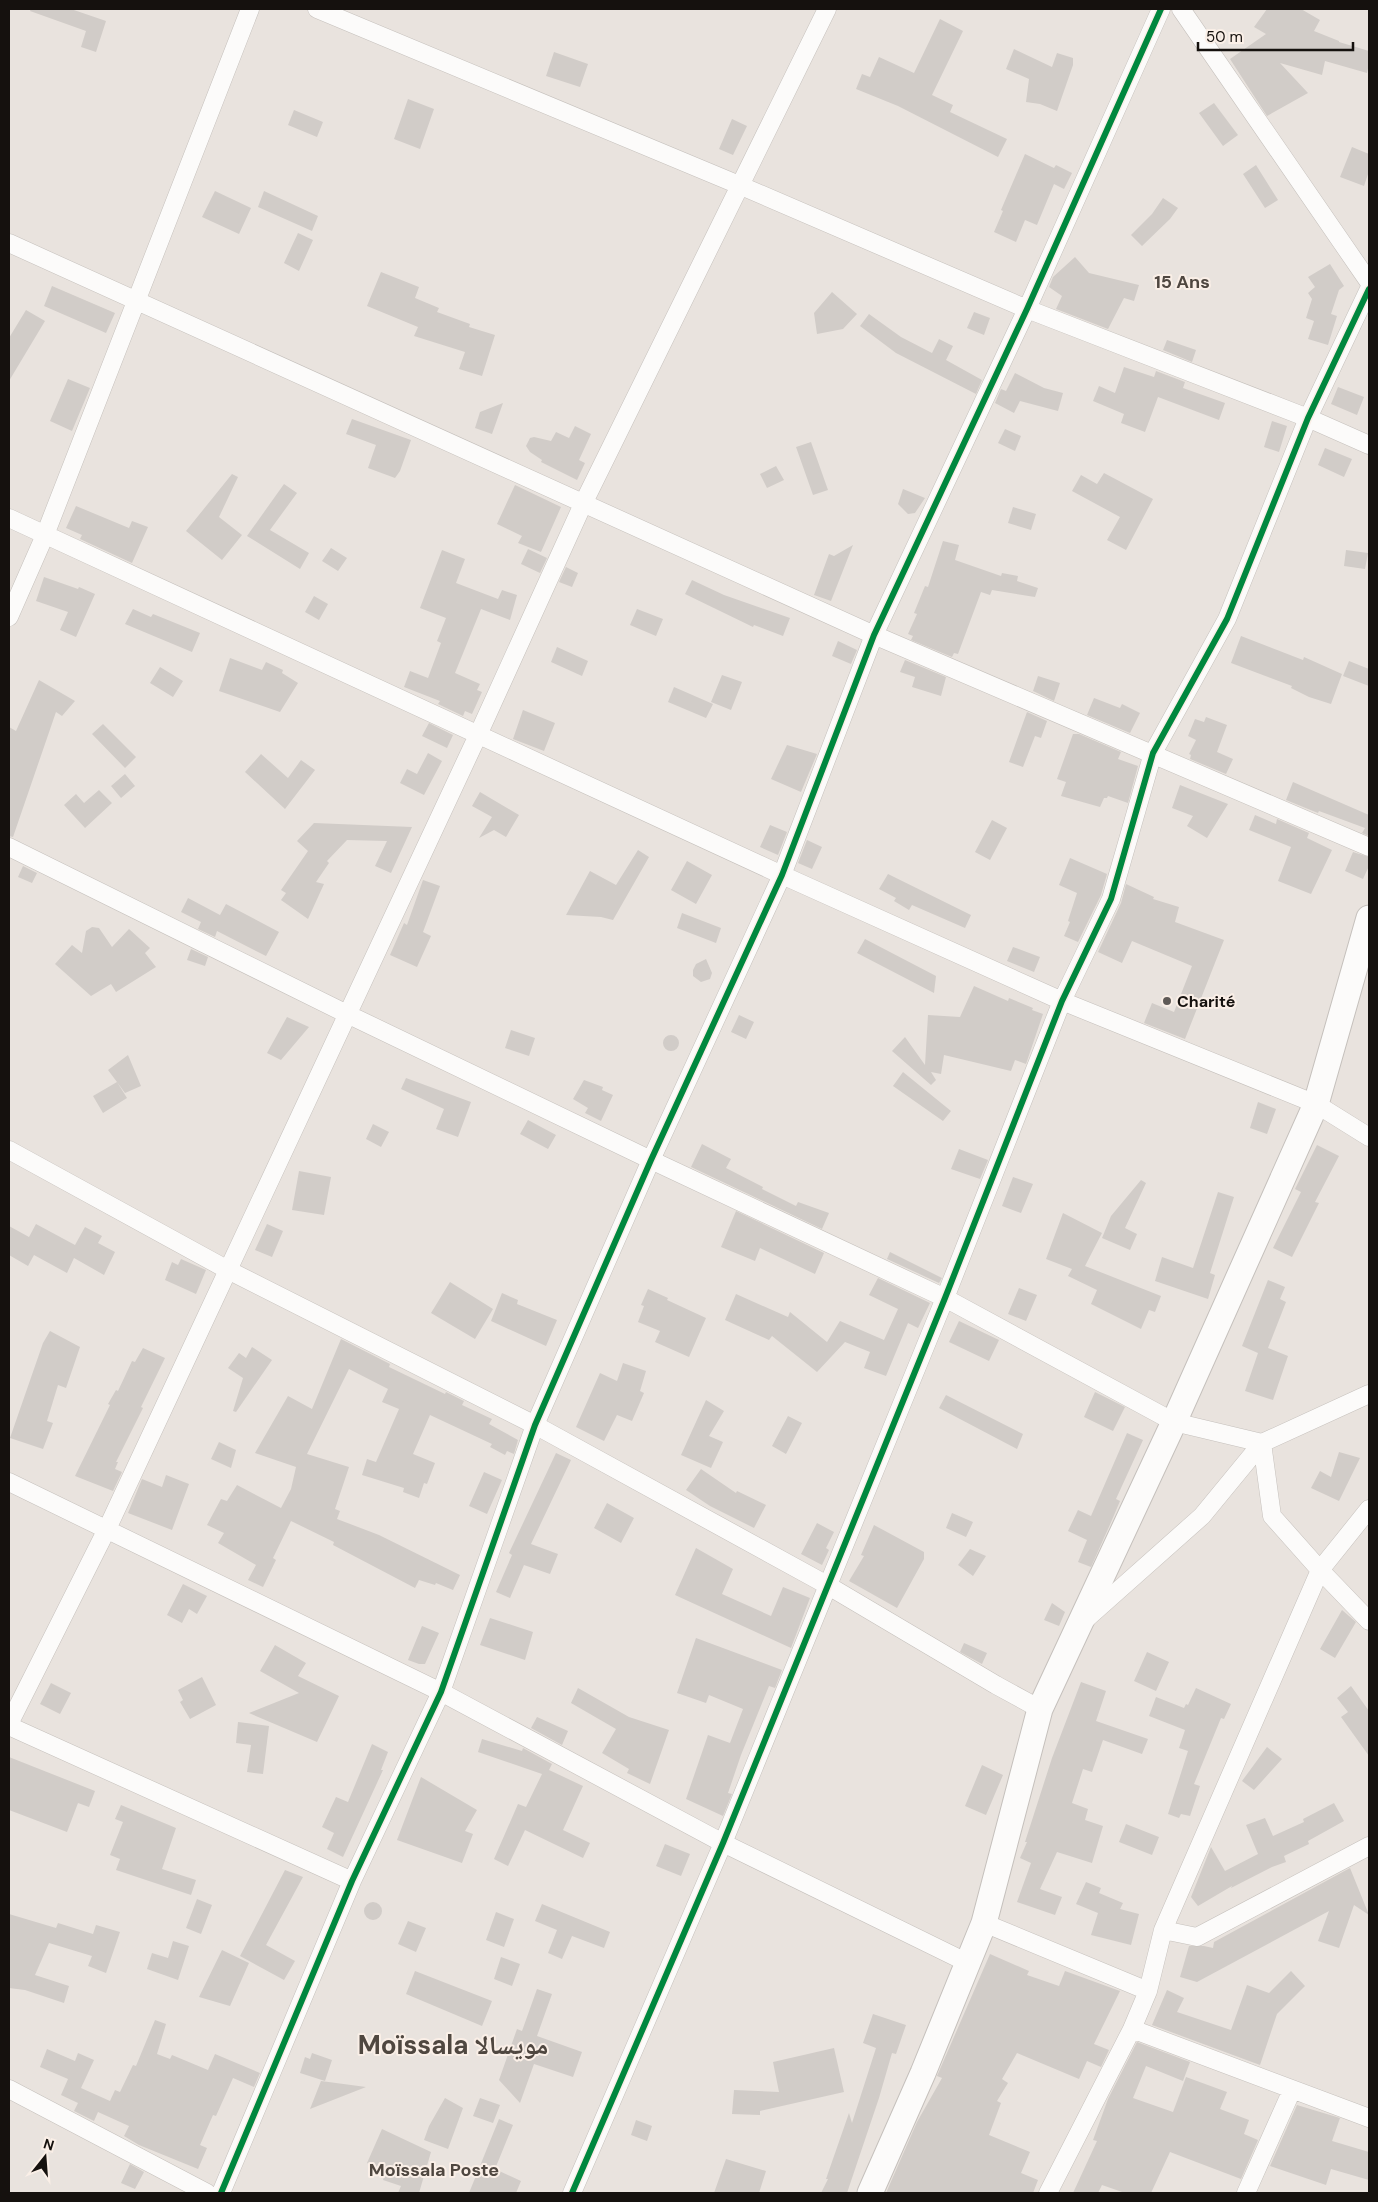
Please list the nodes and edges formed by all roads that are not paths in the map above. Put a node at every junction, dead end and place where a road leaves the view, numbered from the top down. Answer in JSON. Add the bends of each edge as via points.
{"nodes":[{"id":1,"x":250,"y":9,"type":"edge"},
{"id":2,"x":317,"y":9,"type":"edge"},
{"id":3,"x":826,"y":9,"type":"edge"},
{"id":4,"x":1161,"y":9,"type":"edge"},
{"id":5,"x":1181,"y":9,"type":"edge"},
{"id":6,"x":740,"y":185,"type":"junction"},
{"id":7,"x":9,"y":242,"type":"edge"},
{"id":8,"x":1369,"y":282,"type":"edge"},
{"id":9,"x":1369,"y":289,"type":"edge"},
{"id":10,"x":137,"y":300,"type":"junction"},
{"id":11,"x":1027,"y":309,"type":"junction"},
{"id":12,"x":1308,"y":418,"type":"junction"},
{"id":13,"x":1369,"y":445,"type":"edge"},
{"id":14,"x":583,"y":504,"type":"junction"},
{"id":15,"x":9,"y":518,"type":"edge"},
{"id":16,"x":45,"y":535,"type":"junction"},
{"id":17,"x":9,"y":617,"type":"edge"},
{"id":18,"x":874,"y":635,"type":"junction"},
{"id":19,"x":478,"y":735,"type":"junction"},
{"id":20,"x":1153,"y":753,"type":"junction"},
{"id":21,"x":9,"y":847,"type":"edge"},
{"id":22,"x":1369,"y":847,"type":"edge"},
{"id":23,"x":782,"y":875,"type":"junction"},
{"id":24,"x":1369,"y":918,"type":"edge"},
{"id":25,"x":1062,"y":1001,"type":"junction"},
{"id":26,"x":347,"y":1014,"type":"junction"},
{"id":27,"x":1316,"y":1104,"type":"junction"},
{"id":28,"x":1369,"y":1138,"type":"edge"},
{"id":29,"x":9,"y":1150,"type":"edge"},
{"id":30,"x":651,"y":1160,"type":"junction"},
{"id":31,"x":228,"y":1270,"type":"junction"},
{"id":32,"x":945,"y":1298,"type":"junction"},
{"id":33,"x":1369,"y":1394,"type":"edge"},
{"id":34,"x":1174,"y":1422,"type":"junction"},
{"id":35,"x":535,"y":1425,"type":"junction"},
{"id":36,"x":1262,"y":1443,"type":"junction"},
{"id":37,"x":9,"y":1482,"type":"edge"},
{"id":38,"x":1369,"y":1509,"type":"edge"},
{"id":39,"x":107,"y":1529,"type":"junction"},
{"id":40,"x":1320,"y":1570,"type":"junction"},
{"id":41,"x":827,"y":1585,"type":"junction"},
{"id":42,"x":1369,"y":1621,"type":"edge"},
{"id":43,"x":1079,"y":1625,"type":"junction"},
{"id":44,"x":441,"y":1692,"type":"junction"},
{"id":45,"x":1040,"y":1709,"type":"junction"},
{"id":46,"x":9,"y":1725,"type":"edge"},
{"id":47,"x":723,"y":1843,"type":"junction"},
{"id":48,"x":1369,"y":1846,"type":"edge"},
{"id":49,"x":352,"y":1881,"type":"junction"},
{"id":50,"x":984,"y":1922,"type":"junction"},
{"id":51,"x":1164,"y":1930,"type":"junction"},
{"id":52,"x":968,"y":1963,"type":"junction"},
{"id":53,"x":1148,"y":1991,"type":"junction"},
{"id":54,"x":1132,"y":2029,"type":"junction"},
{"id":55,"x":9,"y":2090,"type":"edge"},
{"id":56,"x":1292,"y":2090,"type":"junction"},
{"id":57,"x":1369,"y":2118,"type":"edge"},
{"id":58,"x":208,"y":2193,"type":"edge"},
{"id":59,"x":222,"y":2193,"type":"edge"},
{"id":60,"x":572,"y":2193,"type":"edge"},
{"id":61,"x":870,"y":2193,"type":"edge"},
{"id":62,"x":1048,"y":2193,"type":"edge"},
{"id":63,"x":1246,"y":2193,"type":"edge"}],
"edges":[{"from":1,"to":10,"type":"street"},
{"from":2,"to":6,"type":"street"},
{"from":3,"to":6,"type":"street"},
{"from":4,"to":11,"type":"street"},
{"from":5,"to":8,"type":"street"},
{"from":6,"to":11,"type":"street"},
{"from":6,"to":14,"type":"street"},
{"from":7,"to":10,"type":"street"},
{"from":9,"to":12,"type":"street"},
{"from":10,"to":14,"type":"street"},
{"from":10,"to":16,"type":"street"},
{"from":11,"to":12,"type":"street"},
{"from":11,"to":18,"type":"street"},
{"from":12,"to":13,"type":"street"},
{"from":12,"to":20,"type":"street","via":[[1227,619]]},
{"from":14,"to":18,"type":"street"},
{"from":14,"to":19,"type":"street"},
{"from":15,"to":16,"type":"street"},
{"from":16,"to":17,"type":"street"},
{"from":16,"to":19,"type":"street"},
{"from":18,"to":20,"type":"street"},
{"from":18,"to":23,"type":"street"},
{"from":19,"to":23,"type":"street"},
{"from":19,"to":26,"type":"street"},
{"from":20,"to":22,"type":"street"},
{"from":20,"to":25,"type":"street","via":[[1111,899]]},
{"from":21,"to":26,"type":"street"},
{"from":23,"to":25,"type":"street"},
{"from":23,"to":30,"type":"street"},
{"from":24,"to":27,"type":"main road"},
{"from":25,"to":27,"type":"street"},
{"from":25,"to":32,"type":"street"},
{"from":26,"to":30,"type":"street"},
{"from":26,"to":31,"type":"street"},
{"from":27,"to":28,"type":"street"},
{"from":27,"to":34,"type":"main road"},
{"from":29,"to":31,"type":"street"},
{"from":30,"to":32,"type":"street"},
{"from":30,"to":35,"type":"street"},
{"from":31,"to":35,"type":"street"},
{"from":31,"to":39,"type":"street"},
{"from":32,"to":34,"type":"street"},
{"from":32,"to":41,"type":"street"},
{"from":33,"to":36,"type":"street"},
{"from":34,"to":36,"type":"street"},
{"from":34,"to":43,"type":"main road"},
{"from":35,"to":41,"type":"street"},
{"from":35,"to":44,"type":"street"},
{"from":36,"to":40,"type":"street","via":[[1272,1516]]},
{"from":36,"to":43,"type":"street","via":[[1202,1516]]},
{"from":37,"to":39,"type":"street"},
{"from":38,"to":40,"type":"street"},
{"from":39,"to":44,"type":"street"},
{"from":39,"to":46,"type":"street"},
{"from":40,"to":42,"type":"street"},
{"from":40,"to":51,"type":"street"},
{"from":41,"to":45,"type":"street"},
{"from":41,"to":47,"type":"street"},
{"from":43,"to":45,"type":"main road"},
{"from":44,"to":47,"type":"street"},
{"from":44,"to":49,"type":"street"},
{"from":45,"to":50,"type":"main road"},
{"from":46,"to":49,"type":"street"},
{"from":47,"to":52,"type":"street"},
{"from":47,"to":60,"type":"street"},
{"from":48,"to":51,"type":"street","via":[[1197,1937]]},
{"from":49,"to":59,"type":"street"},
{"from":50,"to":52,"type":"main road"},
{"from":50,"to":53,"type":"street"},
{"from":51,"to":53,"type":"street"},
{"from":52,"to":61,"type":"main road"},
{"from":53,"to":54,"type":"street"},
{"from":54,"to":56,"type":"street"},
{"from":54,"to":62,"type":"street"},
{"from":55,"to":58,"type":"street"},
{"from":56,"to":57,"type":"street"},
{"from":56,"to":63,"type":"street"}]}
